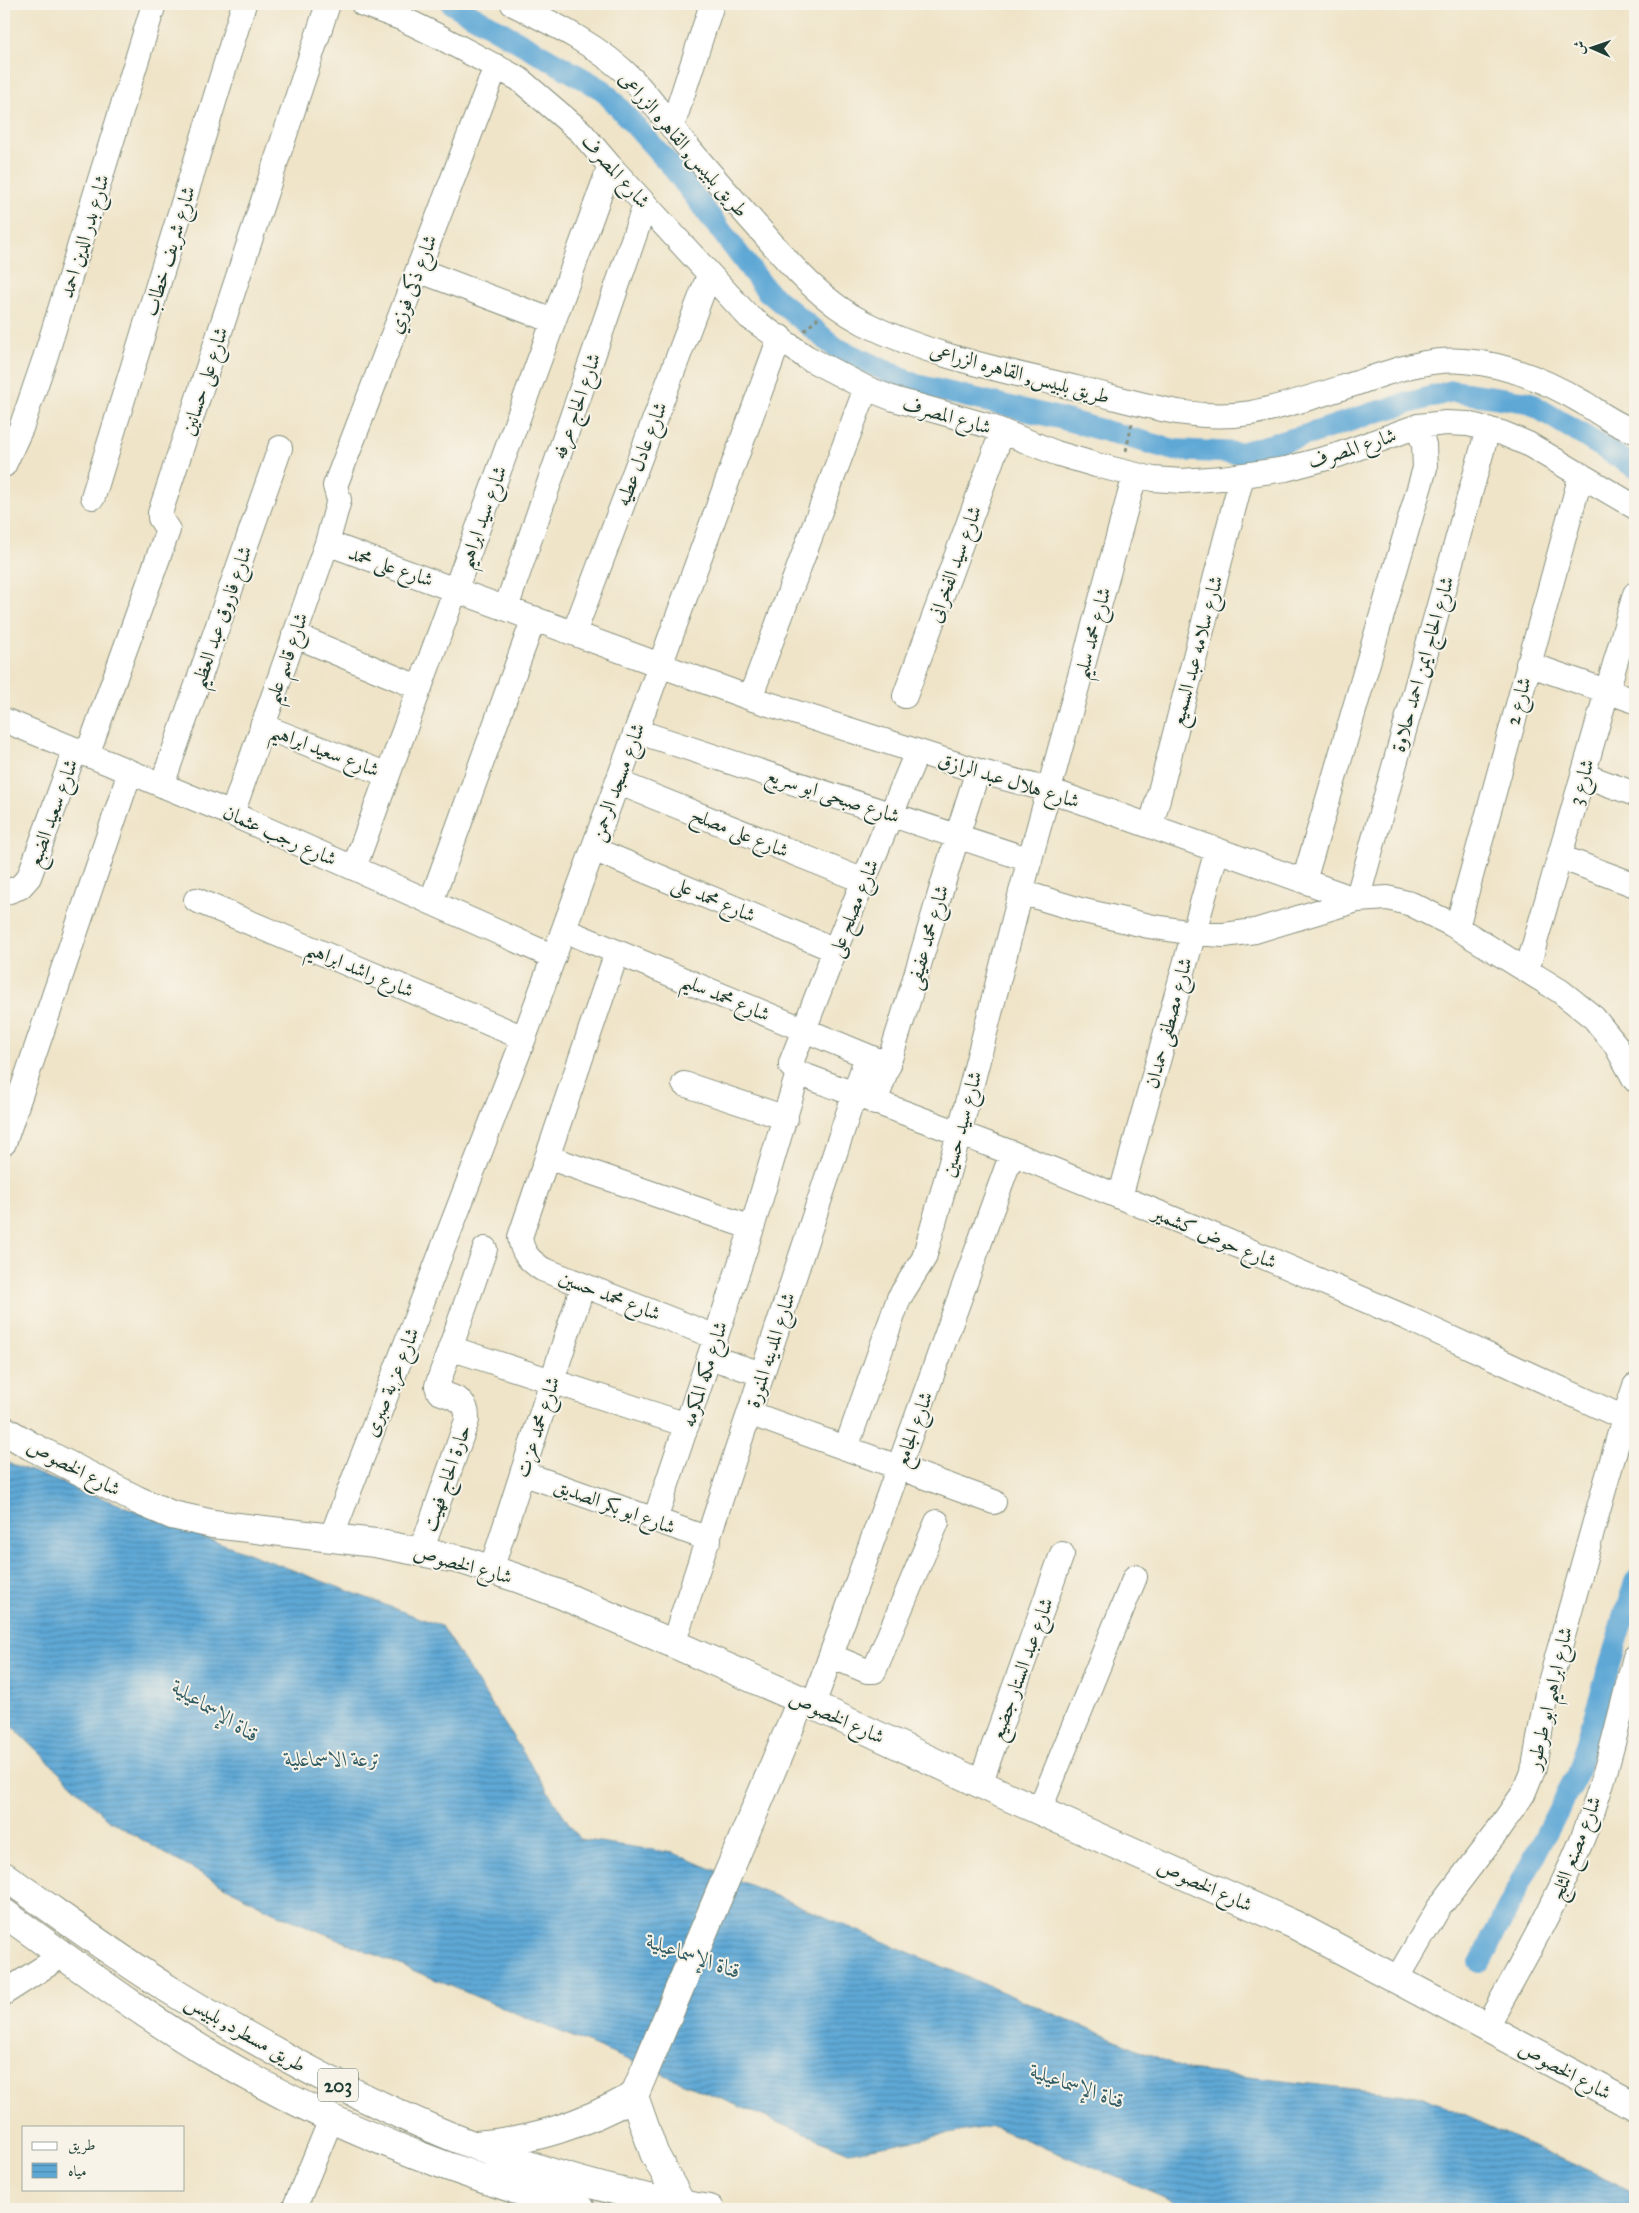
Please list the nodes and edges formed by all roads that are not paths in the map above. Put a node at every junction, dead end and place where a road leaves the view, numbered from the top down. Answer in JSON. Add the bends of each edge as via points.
{"nodes":[{"id":1,"x":154,"y":4,"type":"edge"},
{"id":2,"x":244,"y":4,"type":"edge"},
{"id":3,"x":328,"y":4,"type":"edge"},
{"id":4,"x":363,"y":4,"type":"edge"},
{"id":5,"x":513,"y":4,"type":"edge"},
{"id":6,"x":712,"y":4,"type":"edge"},
{"id":7,"x":496,"y":66,"type":"junction"},
{"id":8,"x":672,"y":127,"type":"junction"},
{"id":9,"x":610,"y":166,"type":"junction"},
{"id":10,"x":645,"y":205,"type":"junction"},
{"id":11,"x":418,"y":270,"type":"junction"},
{"id":12,"x":709,"y":275,"type":"junction"},
{"id":13,"x":553,"y":321,"type":"junction"},
{"id":14,"x":780,"y":338,"type":"junction"},
{"id":15,"x":866,"y":388,"type":"junction"},
{"id":16,"x":1418,"y":426,"type":"junction"},
{"id":17,"x":1488,"y":429,"type":"junction"},
{"id":18,"x":1635,"y":431,"type":"edge"},
{"id":19,"x":1002,"y":432,"type":"junction"},
{"id":20,"x":280,"y":448,"type":"dead end"},
{"id":21,"x":4,"y":466,"type":"edge"},
{"id":22,"x":1581,"y":475,"type":"junction"},
{"id":23,"x":1135,"y":476,"type":"junction"},
{"id":24,"x":1242,"y":476,"type":"junction"},
{"id":25,"x":93,"y":497,"type":"dead end"},
{"id":26,"x":339,"y":503,"type":"joint"},
{"id":27,"x":1635,"y":507,"type":"edge"},
{"id":28,"x":327,"y":544,"type":"junction"},
{"id":29,"x":456,"y":589,"type":"junction"},
{"id":30,"x":1635,"y":594,"type":"edge"},
{"id":31,"x":506,"y":608,"type":"junction"},
{"id":32,"x":534,"y":618,"type":"junction"},
{"id":33,"x":574,"y":633,"type":"junction"},
{"id":34,"x":294,"y":635,"type":"junction"},
{"id":35,"x":660,"y":664,"type":"junction"},
{"id":36,"x":1528,"y":664,"type":"junction"},
{"id":37,"x":420,"y":688,"type":"junction"},
{"id":38,"x":1607,"y":691,"type":"junction"},
{"id":39,"x":905,"y":696,"type":"dead end"},
{"id":40,"x":750,"y":698,"type":"junction"},
{"id":41,"x":1635,"y":701,"type":"edge"},
{"id":42,"x":4,"y":720,"type":"edge"},
{"id":43,"x":262,"y":726,"type":"junction"},
{"id":44,"x":636,"y":731,"type":"junction"},
{"id":45,"x":81,"y":752,"type":"junction"},
{"id":46,"x":918,"y":752,"type":"junction"},
{"id":47,"x":978,"y":771,"type":"junction"},
{"id":48,"x":130,"y":772,"type":"junction"},
{"id":49,"x":388,"y":775,"type":"junction"},
{"id":50,"x":1583,"y":775,"type":"junction"},
{"id":51,"x":617,"y":782,"type":"junction"},
{"id":52,"x":162,"y":785,"type":"junction"},
{"id":53,"x":1049,"y":790,"type":"junction"},
{"id":54,"x":1635,"y":794,"type":"edge"},
{"id":55,"x":232,"y":814,"type":"junction"},
{"id":56,"x":892,"y":815,"type":"junction"},
{"id":57,"x":1151,"y":826,"type":"junction"},
{"id":58,"x":956,"y":836,"type":"junction"},
{"id":59,"x":593,"y":849,"type":"junction"},
{"id":60,"x":1217,"y":850,"type":"junction"},
{"id":61,"x":1560,"y":857,"type":"junction"},
{"id":62,"x":1030,"y":860,"type":"junction"},
{"id":63,"x":354,"y":868,"type":"junction"},
{"id":64,"x":864,"y":881,"type":"junction"},
{"id":65,"x":1304,"y":881,"type":"junction"},
{"id":66,"x":1635,"y":885,"type":"edge"},
{"id":67,"x":1021,"y":892,"type":"junction"},
{"id":68,"x":4,"y":893,"type":"edge"},
{"id":69,"x":196,"y":900,"type":"dead end"},
{"id":70,"x":1357,"y":900,"type":"junction"},
{"id":71,"x":431,"y":902,"type":"junction"},
{"id":72,"x":1457,"y":927,"type":"junction"},
{"id":73,"x":564,"y":930,"type":"junction"},
{"id":74,"x":1193,"y":933,"type":"junction"},
{"id":75,"x":835,"y":950,"type":"junction"},
{"id":76,"x":617,"y":952,"type":"junction"},
{"id":77,"x":554,"y":957,"type":"junction"},
{"id":78,"x":1527,"y":970,"type":"junction"},
{"id":79,"x":804,"y":1030,"type":"junction"},
{"id":80,"x":524,"y":1038,"type":"junction"},
{"id":81,"x":867,"y":1056,"type":"junction"},
{"id":82,"x":889,"y":1065,"type":"junction"},
{"id":83,"x":795,"y":1070,"type":"junction"},
{"id":84,"x":1635,"y":1080,"type":"edge"},
{"id":85,"x":684,"y":1084,"type":"dead end"},
{"id":86,"x":865,"y":1099,"type":"junction"},
{"id":87,"x":786,"y":1118,"type":"junction"},
{"id":88,"x":959,"y":1134,"type":"junction"},
{"id":89,"x":4,"y":1143,"type":"edge"},
{"id":90,"x":1012,"y":1153,"type":"junction"},
{"id":91,"x":546,"y":1157,"type":"junction"},
{"id":92,"x":1120,"y":1197,"type":"junction"},
{"id":93,"x":452,"y":1227,"type":"joint"},
{"id":94,"x":752,"y":1228,"type":"junction"},
{"id":95,"x":485,"y":1249,"type":"dead end"},
{"id":96,"x":583,"y":1285,"type":"junction"},
{"id":97,"x":713,"y":1347,"type":"junction"},
{"id":98,"x":450,"y":1348,"type":"junction"},
{"id":99,"x":762,"y":1374,"type":"junction"},
{"id":100,"x":552,"y":1380,"type":"junction"},
{"id":101,"x":1635,"y":1386,"type":"edge"},
{"id":102,"x":750,"y":1413,"type":"junction"},
{"id":103,"x":1624,"y":1418,"type":"junction"},
{"id":104,"x":687,"y":1425,"type":"junction"},
{"id":105,"x":4,"y":1430,"type":"edge"},
{"id":106,"x":846,"y":1448,"type":"junction"},
{"id":107,"x":899,"y":1467,"type":"junction"},
{"id":108,"x":522,"y":1473,"type":"junction"},
{"id":109,"x":994,"y":1502,"type":"dead end"},
{"id":110,"x":655,"y":1520,"type":"junction"},
{"id":111,"x":937,"y":1522,"type":"dead end"},
{"id":112,"x":331,"y":1538,"type":"junction"},
{"id":113,"x":709,"y":1539,"type":"junction"},
{"id":114,"x":421,"y":1552,"type":"junction"},
{"id":115,"x":1062,"y":1554,"type":"dead end"},
{"id":116,"x":491,"y":1570,"type":"junction"},
{"id":117,"x":1135,"y":1577,"type":"dead end"},
{"id":118,"x":673,"y":1644,"type":"junction"},
{"id":119,"x":831,"y":1656,"type":"junction"},
{"id":120,"x":1635,"y":1657,"type":"edge"},
{"id":121,"x":807,"y":1703,"type":"junction"},
{"id":122,"x":980,"y":1784,"type":"junction"},
{"id":123,"x":1039,"y":1811,"type":"junction"},
{"id":124,"x":4,"y":1876,"type":"edge"},
{"id":125,"x":4,"y":1913,"type":"edge"},
{"id":126,"x":63,"y":1955,"type":"junction"},
{"id":127,"x":1397,"y":1979,"type":"junction"},
{"id":128,"x":4,"y":1993,"type":"edge"},
{"id":129,"x":1486,"y":2028,"type":"junction"},
{"id":130,"x":635,"y":2094,"type":"junction"},
{"id":131,"x":1635,"y":2107,"type":"edge"},
{"id":132,"x":332,"y":2117,"type":"junction"},
{"id":133,"x":472,"y":2145,"type":"junction"},
{"id":134,"x":682,"y":2205,"type":"junction"},
{"id":135,"x":294,"y":2209,"type":"edge"},
{"id":136,"x":581,"y":2209,"type":"edge"},
{"id":137,"x":710,"y":2209,"type":"edge"}],
"edges":[{"from":1,"to":21,"type":"street","name":"شارع بدر الدين احمد","via":[[46,355]]},
{"from":2,"to":25,"type":"street","name":"شارع شريف خطاب"},
{"from":3,"to":45,"type":"street","name":"شارع على حسانين","via":[[160,513],[168,530]]},
{"from":4,"to":7,"type":"street","name":"شارع المصرف","via":[[402,18]]},
{"from":5,"to":8,"type":"street","name":"طريق بلبيس, القاهره الزراعى","via":[[563,30],[609,60],[633,80]]},
{"from":6,"to":8,"type":"street"},
{"from":7,"to":9,"type":"street","name":"شارع المصرف","via":[[519,79],[556,109]]},
{"from":7,"to":11,"type":"street","name":"شارع ذكى فوزي"},
{"from":8,"to":18,"type":"street","name":"طريق بلبيس, القاهره الزراعى","via":[[805,281],[861,322],[930,350],[1174,412],[1208,417],[1282,407],[1430,361],[1488,363],[1527,374]]},
{"from":9,"to":10,"type":"street","name":"شارع المصرف"},
{"from":9,"to":13,"type":"street","name":"شارع سيد ابراهيم"},
{"from":10,"to":12,"type":"street","name":"شارع المصرف"},
{"from":10,"to":31,"type":"street","name":"شارع الحاج عرفه"},
{"from":11,"to":13,"type":"street"},
{"from":11,"to":26,"type":"street","name":"شارع ذكى فوزي","via":[[335,486]]},
{"from":12,"to":14,"type":"street","name":"شارع المصرف","via":[[749,317]]},
{"from":12,"to":33,"type":"street","name":"شارع عادل عطيه"},
{"from":13,"to":29,"type":"street","name":"شارع سيد ابراهيم"},
{"from":14,"to":15,"type":"street","name":"شارع المصرف"},
{"from":14,"to":35,"type":"street","name":"شارع مسجد الرحمن"},
{"from":15,"to":19,"type":"street","name":"شارع المصرف"},
{"from":15,"to":40,"type":"street"},
{"from":16,"to":17,"type":"street","name":"شارع المصرف","via":[[1446,423]]},
{"from":16,"to":24,"type":"street","name":"شارع المصرف","via":[[1338,455],[1286,469]]},
{"from":16,"to":65,"type":"street","via":[[1424,445],[1425,468]]},
{"from":17,"to":22,"type":"street","name":"شارع المصرف","via":[[1528,444]]},
{"from":17,"to":70,"type":"street","name":"شارع الحاج ايمن احمد حلاوة"},
{"from":19,"to":23,"type":"street","name":"شارع المصرف","via":[[1056,453]]},
{"from":19,"to":39,"type":"street","name":"شارع سيد الفخرانى"},
{"from":20,"to":52,"type":"street","name":"شارع فاروق عبد العظيم"},
{"from":22,"to":27,"type":"street","name":"شارع المصرف"},
{"from":22,"to":36,"type":"street","name":"شارع 2"},
{"from":23,"to":24,"type":"street","name":"شارع المصرف","via":[[1182,481]]},
{"from":23,"to":53,"type":"street","name":"شارع محمد سليم"},
{"from":24,"to":57,"type":"street","name":"شارع سلامه عبد السميع"},
{"from":26,"to":28,"type":"street","name":"شارع قاسم عليم"},
{"from":28,"to":29,"type":"street","name":"شارع على محمد"},
{"from":28,"to":34,"type":"street","name":"شارع قاسم عليم"},
{"from":29,"to":31,"type":"street","name":"شارع على محمد"},
{"from":29,"to":37,"type":"street","name":"شارع سيد ابراهيم"},
{"from":30,"to":38,"type":"street","name":"شارع 3"},
{"from":31,"to":32,"type":"street","name":"شارع على محمد"},
{"from":32,"to":33,"type":"street","name":"شارع على محمد"},
{"from":32,"to":71,"type":"street"},
{"from":33,"to":35,"type":"street","name":"شارع هلال عبد الرازق"},
{"from":34,"to":37,"type":"street"},
{"from":34,"to":43,"type":"street","name":"شارع قاسم عليم"},
{"from":35,"to":40,"type":"street","name":"شارع هلال عبد الرازق"},
{"from":35,"to":44,"type":"street","name":"شارع مسجد الرحمن"},
{"from":36,"to":38,"type":"street"},
{"from":36,"to":72,"type":"street","name":"شارع 2"},
{"from":37,"to":49,"type":"street","name":"شارع سيد ابراهيم"},
{"from":38,"to":41,"type":"street"},
{"from":38,"to":50,"type":"street","name":"شارع 3"},
{"from":40,"to":46,"type":"street","name":"شارع هلال عبد الرازق"},
{"from":42,"to":45,"type":"street","name":"شارع رجب عثمان"},
{"from":43,"to":49,"type":"street","name":"شارع سعيد ابراهيم"},
{"from":43,"to":55,"type":"street","name":"شارع قاسم عليم"},
{"from":44,"to":51,"type":"street","name":"شارع مسجد الرحمن"},
{"from":44,"to":56,"type":"street","name":"شارع صبحى ابو سريع"},
{"from":45,"to":48,"type":"street","name":"شارع رجب عثمان"},
{"from":45,"to":68,"type":"street","name":"شارع سعيد الضبع","via":[[29,877],[20,887]]},
{"from":46,"to":47,"type":"street","name":"شارع هلال عبد الرازق"},
{"from":46,"to":56,"type":"street","name":"شارع مصلح على"},
{"from":47,"to":53,"type":"street","name":"شارع هلال عبد الرازق"},
{"from":47,"to":58,"type":"street","name":"شارع محمد عفيفى"},
{"from":48,"to":52,"type":"street","name":"شارع رجب عثمان"},
{"from":48,"to":89,"type":"street"},
{"from":49,"to":63,"type":"street","name":"شارع سيد ابراهيم"},
{"from":50,"to":54,"type":"street"},
{"from":50,"to":61,"type":"street","name":"شارع 3"},
{"from":51,"to":59,"type":"street","name":"شارع مسجد الرحمن"},
{"from":51,"to":64,"type":"street","name":"شارع على مصلح"},
{"from":52,"to":55,"type":"street","name":"شارع رجب عثمان"},
{"from":53,"to":57,"type":"street","name":"شارع هلال عبد الرازق"},
{"from":53,"to":62,"type":"street","name":"شارع سيد حسين"},
{"from":55,"to":63,"type":"street","name":"شارع رجب عثمان"},
{"from":56,"to":58,"type":"street","name":"شارع صبحى ابو سريع"},
{"from":56,"to":64,"type":"street","name":"شارع مصلح على"},
{"from":57,"to":60,"type":"street","name":"شارع هلال عبد الرازق"},
{"from":58,"to":62,"type":"street","name":"شارع صبحى ابو سريع"},
{"from":58,"to":82,"type":"street","name":"شارع محمد عفيفى"},
{"from":59,"to":73,"type":"street","name":"شارع مسجد الرحمن"},
{"from":59,"to":75,"type":"street","name":"شارع محمد على"},
{"from":60,"to":65,"type":"street","name":"شارع هلال عبد الرازق"},
{"from":60,"to":74,"type":"street","name":"شارع مصطفى حمدان"},
{"from":61,"to":66,"type":"street"},
{"from":61,"to":78,"type":"street","name":"شارع 3"},
{"from":62,"to":67,"type":"street","name":"شارع سيد حسين"},
{"from":63,"to":71,"type":"street","name":"شارع رجب عثمان"},
{"from":64,"to":75,"type":"street","name":"شارع مصلح على"},
{"from":65,"to":70,"type":"street","name":"شارع هلال عبد الرازق"},
{"from":67,"to":74,"type":"street","via":[[1104,916]]},
{"from":67,"to":88,"type":"street","name":"شارع سيد حسين"},
{"from":69,"to":80,"type":"street","name":"شارع راشد ابراهيم"},
{"from":70,"to":72,"type":"street","via":[[1388,898],[1411,904]]},
{"from":70,"to":74,"type":"street","via":[[1255,931],[1224,936]]},
{"from":71,"to":77,"type":"street","name":"شارع رجب عثمان"},
{"from":72,"to":78,"type":"street"},
{"from":73,"to":76,"type":"street","name":"شارع محمد سليم"},
{"from":73,"to":77,"type":"street","name":"شارع مسجد الرحمن"},
{"from":74,"to":92,"type":"street","name":"شارع مصطفى حمدان"},
{"from":75,"to":79,"type":"street","name":"شارع مصلح على"},
{"from":76,"to":79,"type":"street","name":"شارع محمد سليم"},
{"from":76,"to":91,"type":"street"},
{"from":77,"to":80,"type":"street","name":"شارع مسجد الرحمن"},
{"from":78,"to":84,"type":"street","via":[[1594,1018],[1615,1044]]},
{"from":79,"to":81,"type":"street","name":"شارع محمد سليم"},
{"from":79,"to":83,"type":"street","name":"شارع مصلح على"},
{"from":80,"to":93,"type":"street","name":"شارع مسجد الرحمن"},
{"from":81,"to":82,"type":"street","name":"شارع محمد سليم"},
{"from":81,"to":86,"type":"street","name":"شارع المدينه المنورة"},
{"from":82,"to":86,"type":"street","name":"شارع محمد عفيفى"},
{"from":83,"to":86,"type":"street","name":"شارع حوض كشمير"},
{"from":83,"to":87,"type":"street","name":"شارع مكه المكرمه"},
{"from":85,"to":87,"type":"street"},
{"from":86,"to":88,"type":"street","name":"شارع حوض كشمير"},
{"from":86,"to":99,"type":"street","name":"شارع المدينه المنورة"},
{"from":87,"to":94,"type":"street","name":"شارع مكه المكرمه"},
{"from":88,"to":90,"type":"street","name":"شارع حوض كشمير"},
{"from":88,"to":106,"type":"street","name":"شارع سيد حسين","via":[[924,1258],[899,1298]]},
{"from":90,"to":92,"type":"street","name":"شارع حوض كشمير"},
{"from":90,"to":107,"type":"street","name":"شارع الجامع"},
{"from":91,"to":94,"type":"street"},
{"from":91,"to":96,"type":"street","name":"شارع محمد حسين","via":[[520,1237],[521,1246],[530,1261],[542,1269]]},
{"from":92,"to":103,"type":"street","name":"شارع حوض كشمير","via":[[1407,1318]]},
{"from":93,"to":112,"type":"street","name":"شارع عزبة صبرى"},
{"from":94,"to":97,"type":"street","name":"شارع مكه المكرمه"},
{"from":95,"to":98,"type":"street","name":"حارة الحاج فهيت"},
{"from":96,"to":97,"type":"street","name":"شارع محمد حسين"},
{"from":96,"to":100,"type":"street","name":"شارع محمد عزت"},
{"from":97,"to":99,"type":"street","name":"شارع محمد حسين"},
{"from":97,"to":104,"type":"street","name":"شارع مكه المكرمه"},
{"from":98,"to":100,"type":"street"},
{"from":98,"to":114,"type":"street","name":"حارة الحاج فهيت","via":[[437,1389],[462,1401],[466,1406],[467,1420]]},
{"from":99,"to":102,"type":"street","name":"شارع المدينه المنورة"},
{"from":100,"to":104,"type":"street"},
{"from":100,"to":108,"type":"street","name":"شارع محمد عزت"},
{"from":101,"to":103,"type":"street","name":"شارع ابراهيم ابو طرطور"},
{"from":102,"to":106,"type":"street"},
{"from":102,"to":113,"type":"street","name":"شارع المدينه المنورة"},
{"from":103,"to":127,"type":"street","name":"شارع ابراهيم ابو طرطور","via":[[1547,1693],[1534,1767],[1523,1794],[1438,1909]]},
{"from":104,"to":110,"type":"street","name":"شارع مكه المكرمه"},
{"from":105,"to":112,"type":"main road","name":"شارع الخصوص","via":[[128,1496],[172,1515],[213,1524]]},
{"from":106,"to":107,"type":"street"},
{"from":107,"to":109,"type":"street"},
{"from":107,"to":119,"type":"street","name":"شارع الجامع"},
{"from":108,"to":110,"type":"street","name":"شارع ابو بكر الصديق"},
{"from":108,"to":116,"type":"street","name":"شارع محمد عزت"},
{"from":110,"to":113,"type":"street","name":"شارع ابو بكر الصديق"},
{"from":111,"to":119,"type":"street","via":[[874,1670],[867,1672]]},
{"from":112,"to":114,"type":"main road","name":"شارع الخصوص"},
{"from":113,"to":118,"type":"street","name":"شارع المدينه المنورة"},
{"from":114,"to":116,"type":"main road","name":"شارع الخصوص"},
{"from":115,"to":122,"type":"street","name":"شارع عبد الستار جضيع"},
{"from":116,"to":118,"type":"main road","name":"شارع الخصوص","via":[[562,1595]]},
{"from":117,"to":123,"type":"street"},
{"from":118,"to":121,"type":"main road","name":"شارع الخصوص"},
{"from":119,"to":121,"type":"street","name":"شارع الجامع"},
{"from":120,"to":129,"type":"street","name":"شارع مصنع الثلج","via":[[1611,1750],[1582,1841],[1549,1914]]},
{"from":121,"to":122,"type":"main road","name":"شارع الخصوص"},
{"from":121,"to":130,"type":"main road","via":[[780,1748]]},
{"from":122,"to":123,"type":"main road","name":"شارع الخصوص"},
{"from":123,"to":127,"type":"main road","name":"شارع الخصوص","via":[[1295,1925]]},
{"from":124,"to":133,"type":"main road","name":"طريق مسطرد, بلبيس","number":"203","via":[[169,1989],[237,2030],[352,2092]]},
{"from":125,"to":126,"type":"main road","name":"طريق مسطرد, بلبيس","number":"203"},
{"from":126,"to":128,"type":"street"},
{"from":126,"to":132,"type":"main road","name":"طريق مسطرد, بلبيس","number":"203","via":[[215,2058],[280,2094]]},
{"from":127,"to":129,"type":"main road","name":"شارع الخصوص"},
{"from":129,"to":131,"type":"main road","name":"شارع الخصوص"},
{"from":130,"to":133,"type":"main road","via":[[604,2113],[548,2134]]},
{"from":130,"to":134,"type":"main road","via":[[654,2153]]},
{"from":132,"to":135,"type":"street"},
{"from":132,"to":136,"type":"main road","name":"طريق مسطرد, بلبيس","number":"203","via":[[475,2176]]},
{"from":133,"to":134,"type":"main road","name":"طريق مسطرد, بلبيس","number":"203","via":[[554,2174]]},
{"from":134,"to":137,"type":"main road","name":"طريق مسطرد, بلبيس","number":"203"}]}
